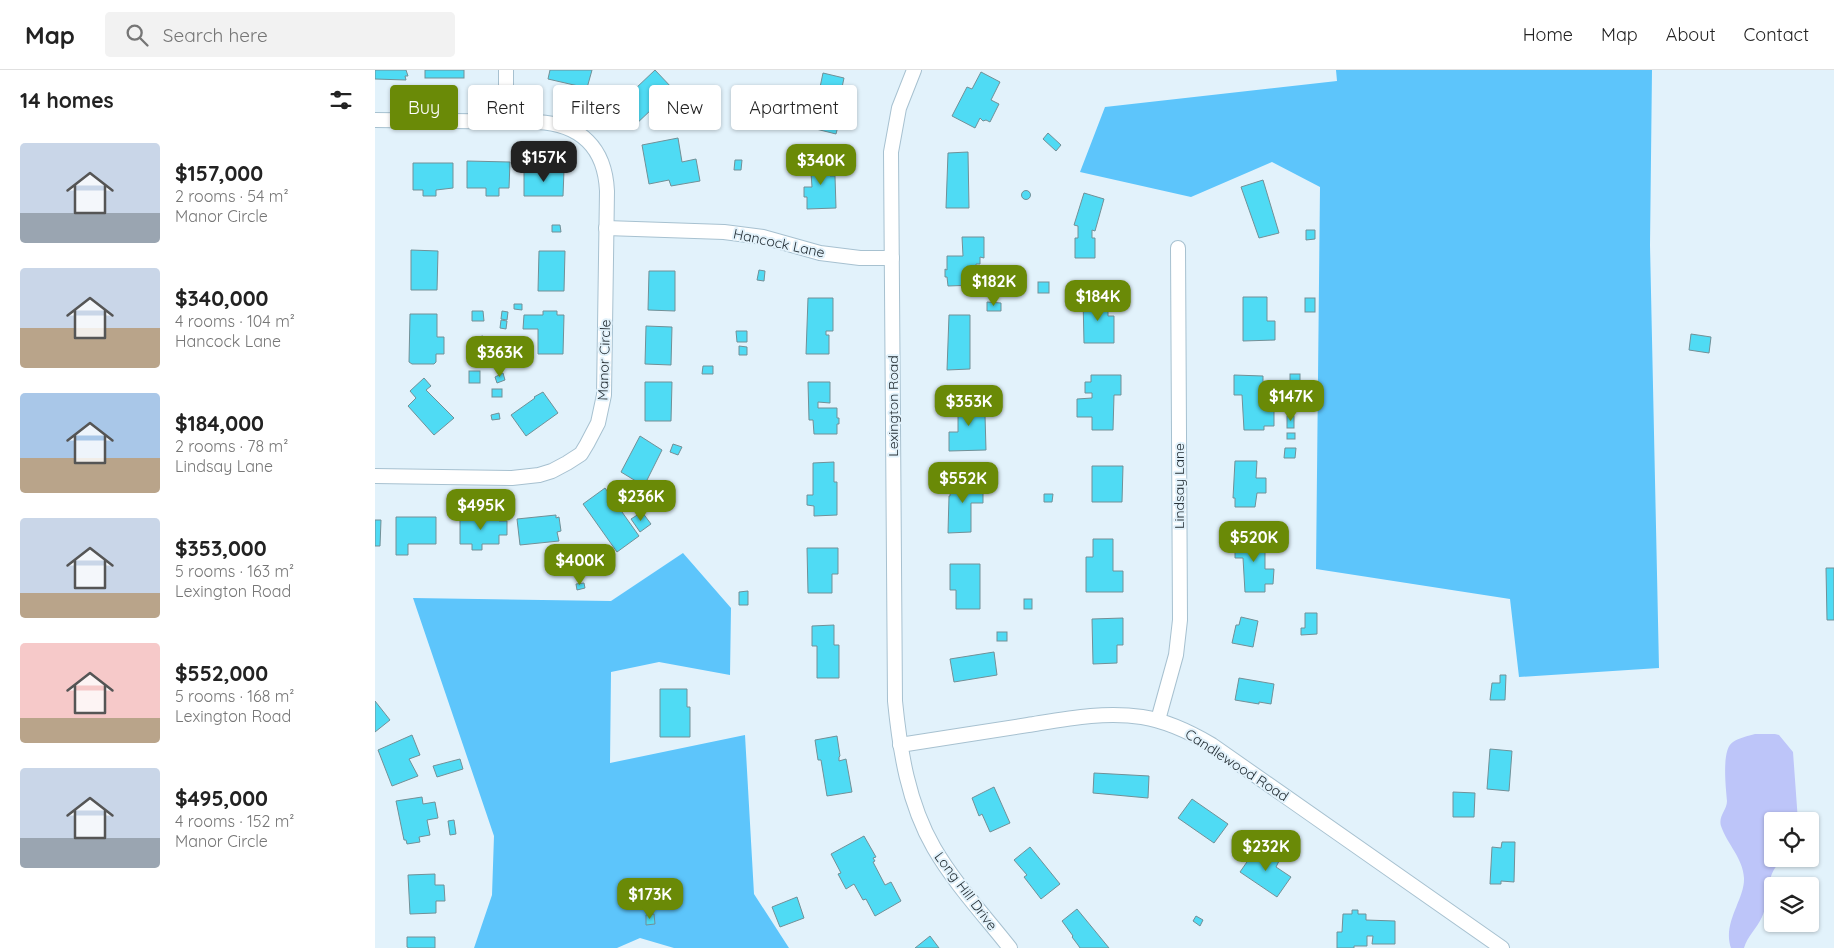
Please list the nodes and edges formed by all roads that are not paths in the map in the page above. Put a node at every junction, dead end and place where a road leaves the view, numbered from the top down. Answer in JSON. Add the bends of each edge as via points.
{"nodes":[{"id":1,"x":506,"y":70,"type":"edge"},
{"id":2,"x":914,"y":70,"type":"edge"},
{"id":3,"x":506,"y":85,"type":"edge"},
{"id":4,"x":375,"y":120,"type":"edge"},
{"id":5,"x":468,"y":121,"type":"edge"},
{"id":6,"x":543,"y":124,"type":"edge"},
{"id":7,"x":607,"y":228,"type":"junction"},
{"id":8,"x":1178,"y":248,"type":"dead end"},
{"id":9,"x":892,"y":258,"type":"junction"},
{"id":10,"x":375,"y":476,"type":"edge"},
{"id":11,"x":1158,"y":720,"type":"junction"},
{"id":12,"x":900,"y":745,"type":"junction"},
{"id":13,"x":1010,"y":948,"type":"edge"},
{"id":14,"x":1502,"y":948,"type":"edge"}],
"edges":[{"from":1,"to":3,"type":"street"},
{"from":2,"to":9,"type":"street","name":"Lexington Road","via":[[899,108],[891,152]]},
{"from":4,"to":5,"type":"street","name":"Manor Circle"},
{"from":6,"to":7,"type":"street","name":"Manor Circle","via":[[569,128],[589,141],[598,155],[607,192]]},
{"from":7,"to":9,"type":"street","name":"Hancock Lane","via":[[725,232],[763,237],[833,255]]},
{"from":7,"to":10,"type":"street","name":"Manor Circle","via":[[604,395],[598,423],[581,454],[552,471],[526,477]]},
{"from":8,"to":11,"type":"street","name":"Lindsay Lane","via":[[1180,620],[1176,655]]},
{"from":9,"to":12,"type":"street","name":"Lexington Road","via":[[895,701]]},
{"from":11,"to":12,"type":"street","name":"Candlewood Road","via":[[1122,715],[1084,717]]},
{"from":11,"to":14,"type":"street","name":"Candlewood Road","via":[[1179,727],[1211,746]]},
{"from":12,"to":13,"type":"street","name":"Long Hill Drive","via":[[913,800],[933,846]]}]}
